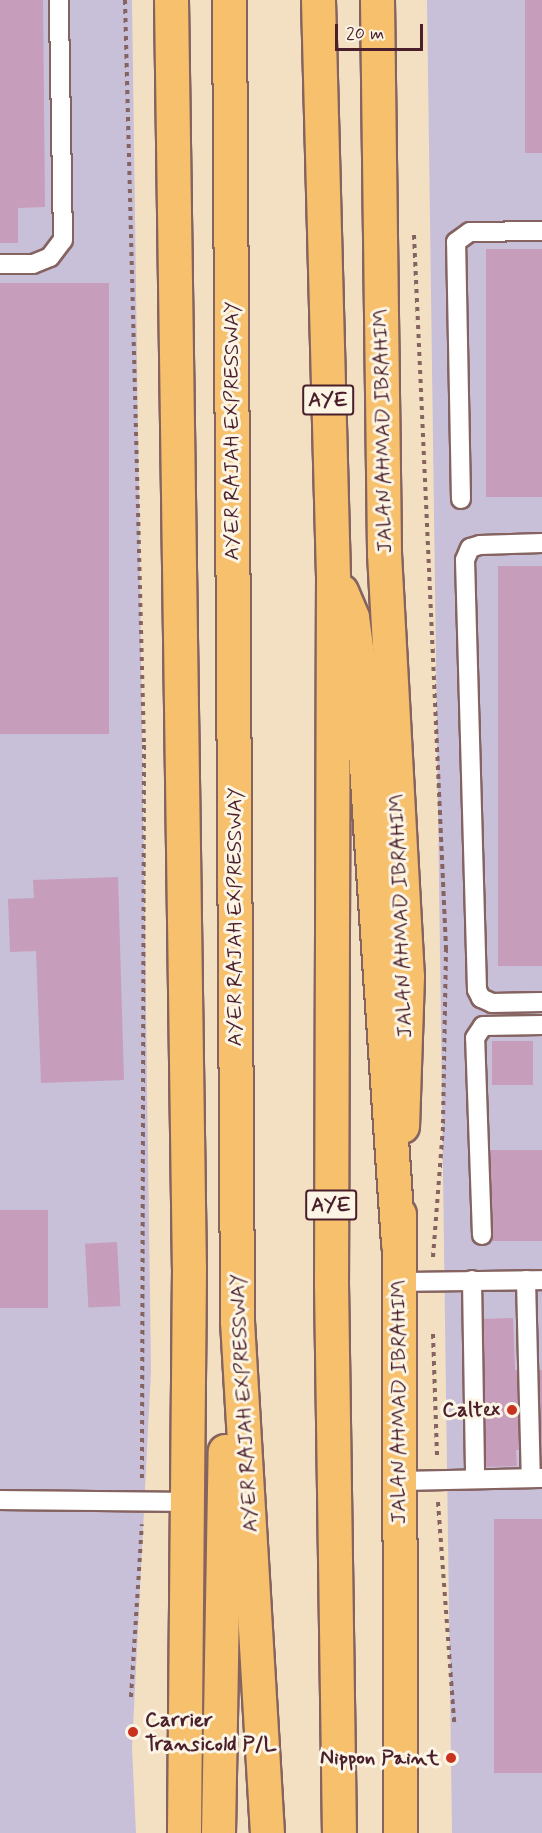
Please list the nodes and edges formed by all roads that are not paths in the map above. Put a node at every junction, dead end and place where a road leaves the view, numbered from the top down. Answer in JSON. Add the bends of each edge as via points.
{"nodes":[{"id":1,"x":59,"y":0,"type":"edge"},
{"id":2,"x":171,"y":0,"type":"edge"},
{"id":3,"x":229,"y":0,"type":"edge"},
{"id":4,"x":318,"y":0,"type":"edge"},
{"id":5,"x":377,"y":0,"type":"edge"},
{"id":6,"x":542,"y":231,"type":"edge"},
{"id":7,"x":0,"y":264,"type":"edge"},
{"id":8,"x":461,"y":500,"type":"dead end"},
{"id":9,"x":542,"y":543,"type":"edge"},
{"id":10,"x":333,"y":576,"type":"junction"},
{"id":11,"x":542,"y":1002,"type":"edge"},
{"id":12,"x":542,"y":1025,"type":"edge"},
{"id":13,"x":482,"y":1234,"type":"dead end"},
{"id":14,"x":398,"y":1243,"type":"junction"},
{"id":15,"x":472,"y":1280,"type":"junction"},
{"id":16,"x":534,"y":1280,"type":"edge"},
{"id":17,"x":399,"y":1282,"type":"junction"},
{"id":18,"x":237,"y":1321,"type":"junction"},
{"id":19,"x":536,"y":1478,"type":"edge"},
{"id":20,"x":475,"y":1479,"type":"junction"},
{"id":21,"x":399,"y":1481,"type":"junction"},
{"id":22,"x":0,"y":1500,"type":"edge"},
{"id":23,"x":186,"y":1502,"type":"junction"},
{"id":24,"x":184,"y":1833,"type":"edge"},
{"id":25,"x":218,"y":1833,"type":"edge"},
{"id":26,"x":267,"y":1833,"type":"edge"},
{"id":27,"x":339,"y":1833,"type":"edge"},
{"id":28,"x":400,"y":1833,"type":"edge"}],
"edges":[{"from":1,"to":7,"type":"lane","via":[[63,240],[50,257],[33,264]]},
{"from":2,"to":23,"type":"main road","via":[[189,1268]]},
{"from":3,"to":18,"type":"main road","name":"AYER RAJAH EXPRESSWAY"},
{"from":4,"to":10,"type":"main road","number":"AYE"},
{"from":5,"to":14,"type":"main road","name":"JALAN AHMAD IBRAHIM","via":[[384,553],[407,976]]},
{"from":6,"to":8,"type":"lane","via":[[470,232],[456,242]]},
{"from":9,"to":11,"type":"lane","via":[[480,545],[470,548],[465,560],[477,990],[481,998],[492,1003]]},
{"from":10,"to":14,"type":"main road","via":[[352,617],[360,676]]},
{"from":10,"to":27,"type":"main road","number":"AYE","via":[[331,1283]]},
{"from":12,"to":13,"type":"lane","via":[[483,1026],[475,1038]]},
{"from":14,"to":17,"type":"main road","name":"JALAN AHMAD IBRAHIM"},
{"from":15,"to":16,"type":"lane"},
{"from":15,"to":17,"type":"lane"},
{"from":15,"to":20,"type":"lane"},
{"from":16,"to":19,"type":"lane"},
{"from":17,"to":21,"type":"main road","name":"JALAN AHMAD IBRAHIM"},
{"from":18,"to":25,"type":"main road","via":[[225,1445]]},
{"from":18,"to":26,"type":"main road","name":"AYER RAJAH EXPRESSWAY"},
{"from":19,"to":20,"type":"lane"},
{"from":20,"to":21,"type":"lane"},
{"from":21,"to":28,"type":"main road","name":"JALAN AHMAD IBRAHIM"},
{"from":22,"to":23,"type":"lane"},
{"from":23,"to":24,"type":"main road"}]}
